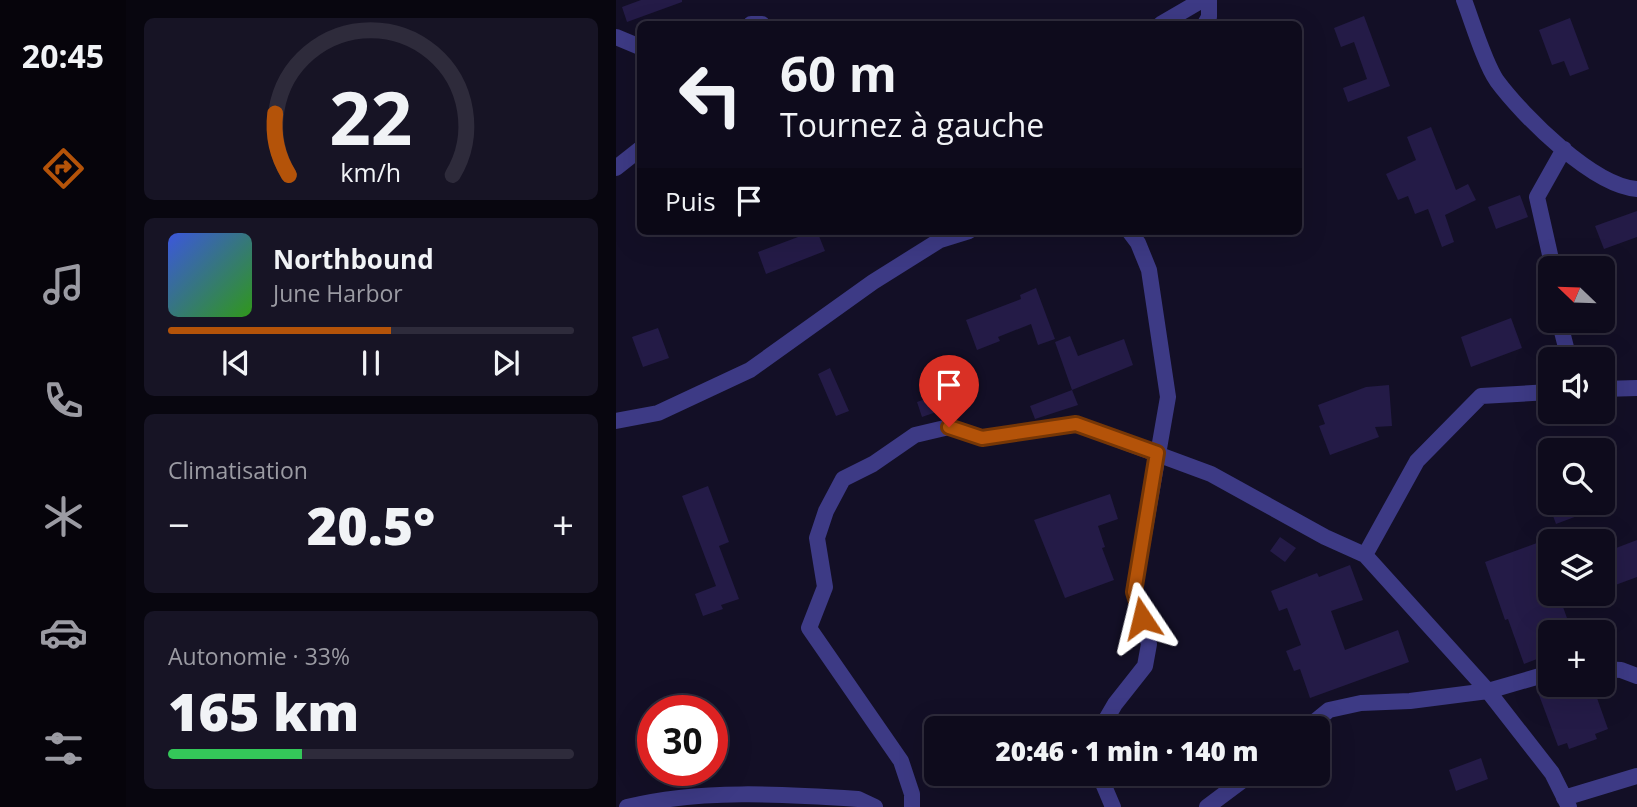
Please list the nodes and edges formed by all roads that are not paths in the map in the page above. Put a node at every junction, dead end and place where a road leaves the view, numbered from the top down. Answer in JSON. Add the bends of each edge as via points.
{"nodes":[{"id":1,"x":1202,"y":0,"type":"edge"},
{"id":2,"x":1209,"y":0,"type":"edge"},
{"id":3,"x":1464,"y":0,"type":"edge"},
{"id":4,"x":1166,"y":21,"type":"edge"},
{"id":5,"x":1207,"y":21,"type":"edge"},
{"id":6,"x":616,"y":37,"type":"edge"},
{"id":7,"x":637,"y":46,"type":"edge"},
{"id":8,"x":1564,"y":149,"type":"junction"},
{"id":9,"x":637,"y":151,"type":"edge"},
{"id":10,"x":616,"y":168,"type":"edge"},
{"id":11,"x":1637,"y":189,"type":"edge"},
{"id":12,"x":956,"y":235,"type":"edge"},
{"id":13,"x":1132,"y":235,"type":"edge"},
{"id":14,"x":1550,"y":256,"type":"edge"},
{"id":15,"x":1637,"y":388,"type":"edge"},
{"id":16,"x":1615,"y":389,"type":"edge"},
{"id":17,"x":1538,"y":393,"type":"edge"},
{"id":18,"x":616,"y":421,"type":"edge"},
{"id":19,"x":1157,"y":453,"type":"junction"},
{"id":20,"x":1365,"y":555,"type":"junction"},
{"id":21,"x":1615,"y":670,"type":"edge"},
{"id":22,"x":1538,"y":676,"type":"edge"},
{"id":23,"x":1637,"y":676,"type":"edge"},
{"id":24,"x":1488,"y":691,"type":"junction"},
{"id":25,"x":1108,"y":716,"type":"edge"},
{"id":26,"x":1322,"y":716,"type":"edge"},
{"id":27,"x":1637,"y":776,"type":"edge"},
{"id":28,"x":1104,"y":786,"type":"edge"},
{"id":29,"x":1235,"y":786,"type":"edge"},
{"id":30,"x":1567,"y":802,"type":"edge"},
{"id":31,"x":627,"y":807,"type":"edge"},
{"id":32,"x":875,"y":807,"type":"edge"},
{"id":33,"x":912,"y":807,"type":"edge"},
{"id":34,"x":1114,"y":807,"type":"edge"},
{"id":35,"x":1207,"y":807,"type":"edge"}],
"edges":[{"from":1,"to":4,"type":"street"},
{"from":2,"to":5,"type":"street"},
{"from":3,"to":8,"type":"street","via":[[1496,79]]},
{"from":6,"to":7,"type":"street"},
{"from":8,"to":11,"type":"street","via":[[1602,177]]},
{"from":8,"to":14,"type":"street","via":[[1537,197]]},
{"from":9,"to":10,"type":"street"},
{"from":12,"to":18,"type":"street","via":[[940,240],[873,282],[750,370],[658,413]]},
{"from":13,"to":19,"type":"street","via":[[1149,270],[1168,397]]},
{"from":15,"to":16,"type":"street"},
{"from":17,"to":20,"type":"street","via":[[1482,397],[1417,461]]},
{"from":19,"to":20,"type":"street","via":[[1211,474]]},
{"from":19,"to":25,"type":"street","via":[[1134,592],[1149,644],[1145,666]]},
{"from":19,"to":33,"type":"street","via":[[1076,424],[982,438],[949,427],[915,435],[843,480],[817,538],[825,587],[809,628],[901,761]]},
{"from":20,"to":24,"type":"street"},
{"from":21,"to":23,"type":"street"},
{"from":22,"to":24,"type":"street"},
{"from":24,"to":26,"type":"street","via":[[1361,703]]},
{"from":24,"to":30,"type":"street","via":[[1552,774]]},
{"from":27,"to":30,"type":"street"},
{"from":28,"to":34,"type":"street"},
{"from":29,"to":35,"type":"street"},
{"from":31,"to":32,"type":"street","via":[[714,795],[858,799]]}]}
